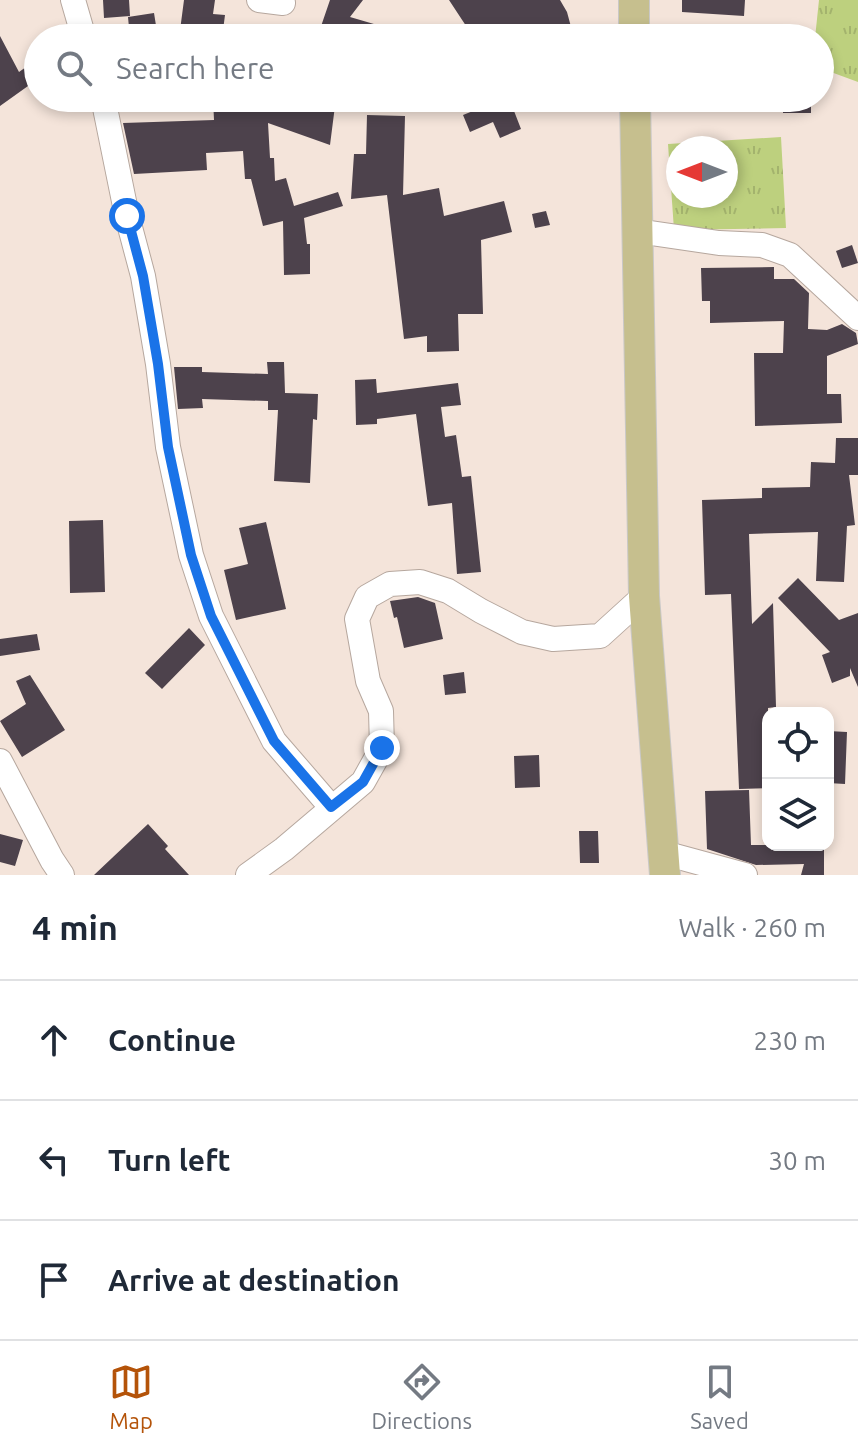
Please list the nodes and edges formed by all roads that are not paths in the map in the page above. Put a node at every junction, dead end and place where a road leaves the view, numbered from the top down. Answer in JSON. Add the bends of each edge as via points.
{"nodes":[{"id":1,"x":73,"y":0,"type":"edge"},
{"id":2,"x":634,"y":0,"type":"edge"},
{"id":3,"x":80,"y":24,"type":"edge"},
{"id":4,"x":634,"y":24,"type":"edge"},
{"id":5,"x":106,"y":112,"type":"edge"},
{"id":6,"x":635,"y":112,"type":"edge"},
{"id":7,"x":637,"y":231,"type":"junction"},
{"id":8,"x":858,"y":318,"type":"edge"},
{"id":9,"x":644,"y":596,"type":"junction"},
{"id":10,"x":0,"y":761,"type":"edge"},
{"id":11,"x":331,"y":807,"type":"junction"},
{"id":12,"x":665,"y":864,"type":"edge"},
{"id":13,"x":62,"y":875,"type":"edge"},
{"id":14,"x":248,"y":875,"type":"edge"},
{"id":15,"x":745,"y":875,"type":"edge"}],
"edges":[{"from":1,"to":3,"type":"street"},
{"from":2,"to":4,"type":"main road"},
{"from":5,"to":11,"type":"street","via":[[143,276],[168,447],[191,555],[211,616],[274,741]]},
{"from":6,"to":7,"type":"main road"},
{"from":7,"to":8,"type":"street","via":[[762,245],[790,255]]},
{"from":7,"to":9,"type":"main road"},
{"from":9,"to":11,"type":"street","via":[[600,636],[553,639],[522,632],[448,591],[420,582],[390,584],[367,597],[357,619],[368,681],[381,711],[382,748],[363,782]]},
{"from":9,"to":12,"type":"main road"},
{"from":10,"to":13,"type":"street"},
{"from":11,"to":14,"type":"street"},
{"from":12,"to":15,"type":"street"}]}
